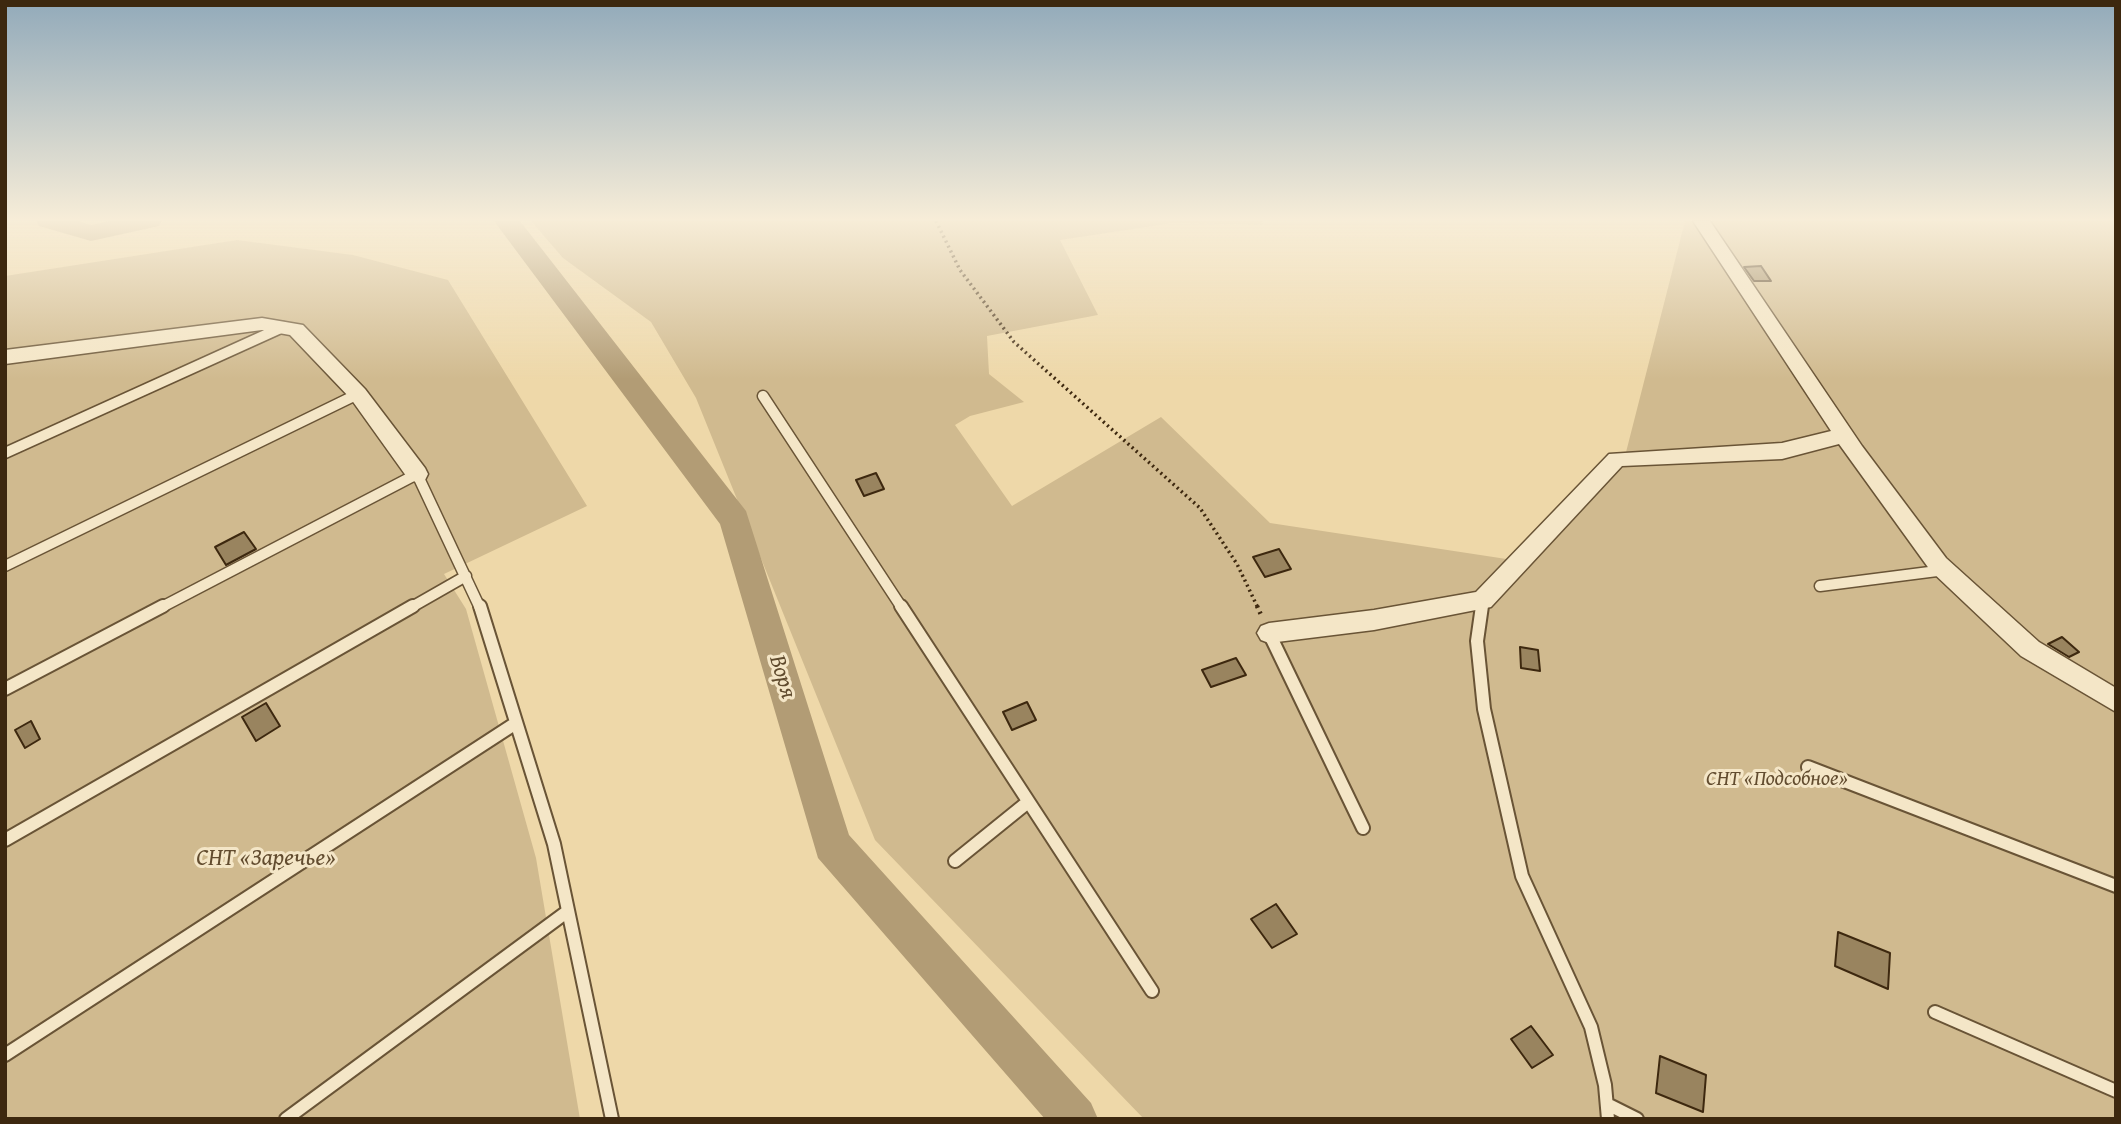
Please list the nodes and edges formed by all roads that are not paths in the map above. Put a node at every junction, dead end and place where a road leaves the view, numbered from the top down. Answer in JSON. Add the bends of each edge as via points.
{"nodes":[{"id":1,"x":1736,"y":273,"type":"edge"},
{"id":2,"x":284,"y":327,"type":"junction"},
{"id":3,"x":5,"y":357,"type":"edge"},
{"id":4,"x":358,"y":394,"type":"junction"},
{"id":5,"x":763,"y":396,"type":"dead end"},
{"id":6,"x":1844,"y":435,"type":"junction"},
{"id":7,"x":5,"y":453,"type":"edge"},
{"id":8,"x":417,"y":474,"type":"junction"},
{"id":9,"x":5,"y":566,"type":"edge"},
{"id":10,"x":1945,"y":570,"type":"junction"},
{"id":11,"x":466,"y":576,"type":"junction"},
{"id":12,"x":1820,"y":586,"type":"dead end"},
{"id":13,"x":1483,"y":600,"type":"junction"},
{"id":14,"x":1269,"y":633,"type":"joint"},
{"id":15,"x":5,"y":688,"type":"edge"},
{"id":16,"x":2116,"y":701,"type":"edge"},
{"id":17,"x":516,"y":723,"type":"junction"},
{"id":18,"x":1808,"y":767,"type":"dead end"},
{"id":19,"x":1028,"y":802,"type":"junction"},
{"id":20,"x":1363,"y":828,"type":"dead end"},
{"id":21,"x":5,"y":840,"type":"edge"},
{"id":22,"x":955,"y":861,"type":"dead end"},
{"id":23,"x":2116,"y":886,"type":"edge"},
{"id":24,"x":568,"y":911,"type":"junction"},
{"id":25,"x":1152,"y":991,"type":"dead end"},
{"id":26,"x":1935,"y":1012,"type":"dead end"},
{"id":27,"x":5,"y":1055,"type":"edge"},
{"id":28,"x":2116,"y":1091,"type":"edge"},
{"id":29,"x":1607,"y":1111,"type":"edge"},
{"id":30,"x":286,"y":1119,"type":"edge"},
{"id":31,"x":612,"y":1119,"type":"edge"},
{"id":32,"x":1637,"y":1119,"type":"edge"}],
"edges":[{"from":1,"to":6,"type":"street"},
{"from":2,"to":3,"type":"street","via":[[262,324]]},
{"from":2,"to":4,"type":"street","via":[[296,330]]},
{"from":2,"to":7,"type":"lane"},
{"from":4,"to":8,"type":"street"},
{"from":4,"to":9,"type":"lane"},
{"from":5,"to":19,"type":"lane"},
{"from":6,"to":10,"type":"street"},
{"from":6,"to":13,"type":"street","via":[[1782,451],[1616,459]]},
{"from":8,"to":11,"type":"lane"},
{"from":8,"to":15,"type":"lane"},
{"from":10,"to":12,"type":"lane"},
{"from":10,"to":16,"type":"street","via":[[2030,649]]},
{"from":11,"to":17,"type":"lane","via":[[477,597]]},
{"from":11,"to":21,"type":"lane"},
{"from":13,"to":14,"type":"street"},
{"from":13,"to":29,"type":"lane","via":[[1477,641],[1484,709],[1522,876],[1591,1027]]},
{"from":14,"to":20,"type":"lane"},
{"from":17,"to":24,"type":"lane","via":[[554,844]]},
{"from":17,"to":27,"type":"lane"},
{"from":18,"to":23,"type":"lane"},
{"from":19,"to":22,"type":"lane"},
{"from":19,"to":25,"type":"lane"},
{"from":24,"to":30,"type":"lane"},
{"from":24,"to":31,"type":"lane"},
{"from":26,"to":28,"type":"lane"},
{"from":29,"to":32,"type":"lane"}]}
